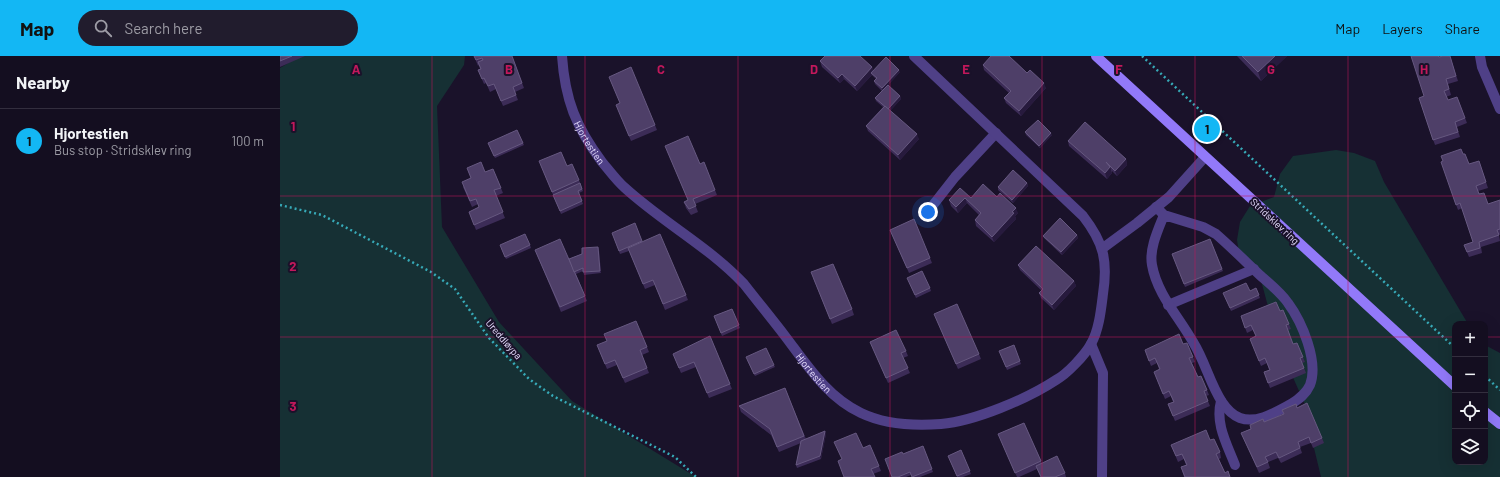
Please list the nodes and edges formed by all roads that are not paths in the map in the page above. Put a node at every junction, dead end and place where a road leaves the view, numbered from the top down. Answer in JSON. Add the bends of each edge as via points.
{"nodes":[{"id":1,"x":562,"y":56,"type":"edge"},
{"id":2,"x":914,"y":56,"type":"edge"},
{"id":3,"x":1096,"y":56,"type":"edge"},
{"id":4,"x":1480,"y":56,"type":"edge"},
{"id":5,"x":1500,"y":109,"type":"edge"},
{"id":6,"x":996,"y":133,"type":"junction"},
{"id":7,"x":1205,"y":157,"type":"junction"},
{"id":8,"x":1156,"y":207,"type":"junction"},
{"id":9,"x":926,"y":214,"type":"dead end"},
{"id":10,"x":1164,"y":215,"type":"junction"},
{"id":11,"x":1103,"y":248,"type":"junction"},
{"id":12,"x":1254,"y":269,"type":"junction"},
{"id":13,"x":1168,"y":305,"type":"junction"},
{"id":14,"x":1091,"y":344,"type":"junction"},
{"id":15,"x":1452,"y":383,"type":"edge"},
{"id":16,"x":1222,"y":401,"type":"junction"},
{"id":17,"x":1488,"y":414,"type":"edge"},
{"id":18,"x":1500,"y":424,"type":"edge"},
{"id":19,"x":1235,"y":465,"type":"dead end"},
{"id":20,"x":1102,"y":477,"type":"edge"}],
"edges":[{"from":1,"to":14,"type":"street","name":"Hjortestien","via":[[568,97],[575,118],[584,136],[609,171],[623,187],[695,240],[730,270],[824,386],[842,402],[861,413],[885,421],[915,424],[941,424],[965,420],[1017,401],[1056,380],[1072,367]]},
{"from":2,"to":6,"type":"street","name":"Hjortestien"},
{"from":3,"to":7,"type":"street","name":"Stridsklev ring"},
{"from":4,"to":5,"type":"street","via":[[1482,67]]},
{"from":6,"to":9,"type":"street","via":[[955,177]]},
{"from":6,"to":11,"type":"street","name":"Hjortestien","via":[[1083,216],[1093,228]]},
{"from":7,"to":8,"type":"street","via":[[1169,197]]},
{"from":7,"to":15,"type":"street","name":"Stridsklev ring"},
{"from":8,"to":10,"type":"street"},
{"from":8,"to":11,"type":"street"},
{"from":10,"to":12,"type":"street","via":[[1203,227],[1216,234]]},
{"from":10,"to":13,"type":"street","via":[[1154,246],[1152,264]]},
{"from":11,"to":14,"type":"street","name":"Hjortestien","via":[[1106,272],[1101,313]]},
{"from":12,"to":13,"type":"street"},
{"from":12,"to":16,"type":"street","via":[[1288,302],[1297,318],[1307,342],[1313,375],[1309,387],[1301,398],[1253,420],[1239,418],[1230,412]]},
{"from":13,"to":16,"type":"street","via":[[1194,342]]},
{"from":14,"to":20,"type":"street","via":[[1103,374]]},
{"from":16,"to":19,"type":"street","via":[[1218,412],[1221,429]]},
{"from":17,"to":18,"type":"street"}]}
